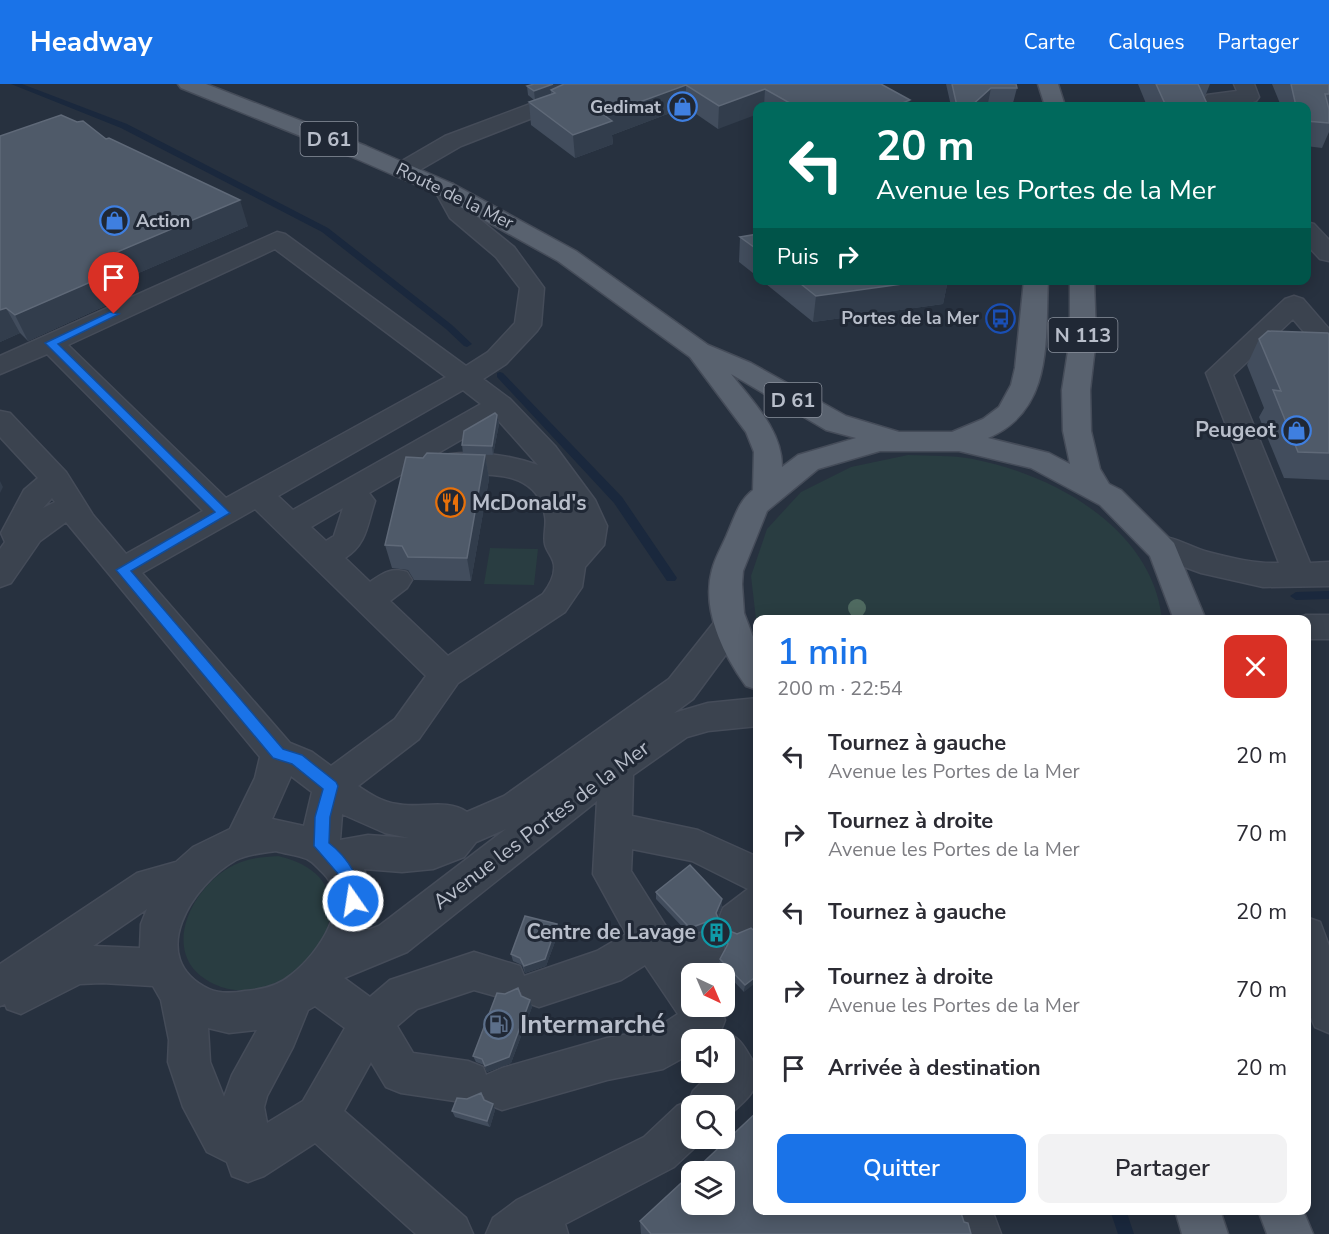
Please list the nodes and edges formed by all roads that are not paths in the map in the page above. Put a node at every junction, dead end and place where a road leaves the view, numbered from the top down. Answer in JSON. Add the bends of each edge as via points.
{"nodes":[{"id":1,"x":188,"y":84,"type":"edge"},
{"id":2,"x":602,"y":84,"type":"edge"},
{"id":3,"x":1048,"y":84,"type":"edge"},
{"id":4,"x":1244,"y":84,"type":"edge"},
{"id":5,"x":1213,"y":97,"type":"edge"},
{"id":6,"x":1054,"y":102,"type":"edge"},
{"id":7,"x":403,"y":170,"type":"junction"},
{"id":8,"x":445,"y":189,"type":"junction"},
{"id":9,"x":1311,"y":234,"type":"edge"},
{"id":10,"x":1329,"y":254,"type":"edge"},
{"id":11,"x":1036,"y":285,"type":"edge"},
{"id":12,"x":1082,"y":285,"type":"edge"},
{"id":13,"x":51,"y":343,"type":"junction"},
{"id":14,"x":1329,"y":345,"type":"edge"},
{"id":15,"x":699,"y":351,"type":"junction"},
{"id":16,"x":0,"y":366,"type":"edge"},
{"id":17,"x":465,"y":378,"type":"junction"},
{"id":18,"x":500,"y":405,"type":"junction"},
{"id":19,"x":0,"y":420,"type":"edge"},
{"id":20,"x":892,"y":439,"type":"junction"},
{"id":21,"x":960,"y":439,"type":"junction"},
{"id":22,"x":416,"y":469,"type":"junction"},
{"id":23,"x":1097,"y":488,"type":"junction"},
{"id":24,"x":768,"y":490,"type":"junction"},
{"id":25,"x":348,"y":492,"type":"junction"},
{"id":26,"x":64,"y":493,"type":"junction"},
{"id":27,"x":258,"y":494,"type":"junction"},
{"id":28,"x":224,"y":513,"type":"junction"},
{"id":29,"x":290,"y":525,"type":"junction"},
{"id":30,"x":1160,"y":546,"type":"junction"},
{"id":31,"x":324,"y":557,"type":"junction"},
{"id":32,"x":570,"y":562,"type":"junction"},
{"id":33,"x":122,"y":570,"type":"junction"},
{"id":34,"x":1314,"y":574,"type":"edge"},
{"id":35,"x":0,"y":575,"type":"edge"},
{"id":36,"x":396,"y":580,"type":"dead end"},
{"id":37,"x":369,"y":599,"type":"junction"},
{"id":38,"x":1190,"y":615,"type":"edge"},
{"id":39,"x":730,"y":625,"type":"junction"},
{"id":40,"x":1311,"y":627,"type":"edge"},
{"id":41,"x":1329,"y":627,"type":"edge"},
{"id":42,"x":753,"y":668,"type":"edge"},
{"id":43,"x":446,"y":674,"type":"junction"},
{"id":44,"x":753,"y":712,"type":"edge"},
{"id":45,"x":278,"y":754,"type":"junction"},
{"id":46,"x":616,"y":766,"type":"junction"},
{"id":47,"x":331,"y":786,"type":"junction"},
{"id":48,"x":615,"y":829,"type":"junction"},
{"id":49,"x":463,"y":831,"type":"junction"},
{"id":50,"x":243,"y":840,"type":"junction"},
{"id":51,"x":329,"y":852,"type":"junction"},
{"id":52,"x":753,"y":874,"type":"edge"},
{"id":53,"x":185,"y":877,"type":"junction"},
{"id":54,"x":651,"y":940,"type":"junction"},
{"id":55,"x":705,"y":950,"type":"dead end"},
{"id":56,"x":1311,"y":952,"type":"edge"},
{"id":57,"x":170,"y":980,"type":"junction"},
{"id":58,"x":313,"y":981,"type":"junction"},
{"id":59,"x":0,"y":987,"type":"edge"},
{"id":60,"x":0,"y":1009,"type":"edge"},
{"id":61,"x":1329,"y":1013,"type":"edge"},
{"id":62,"x":371,"y":1022,"type":"junction"},
{"id":63,"x":712,"y":1029,"type":"edge"},
{"id":64,"x":713,"y":1029,"type":"edge"},
{"id":65,"x":681,"y":1042,"type":"edge"},
{"id":66,"x":318,"y":1116,"type":"junction"},
{"id":67,"x":681,"y":1131,"type":"edge"},
{"id":68,"x":248,"y":1160,"type":"dead end"},
{"id":69,"x":971,"y":1215,"type":"edge"},
{"id":70,"x":1199,"y":1215,"type":"edge"},
{"id":71,"x":1282,"y":1215,"type":"edge"},
{"id":72,"x":530,"y":1228,"type":"edge"},
{"id":73,"x":450,"y":1234,"type":"edge"},
{"id":74,"x":978,"y":1234,"type":"edge"},
{"id":75,"x":1205,"y":1234,"type":"edge"},
{"id":76,"x":1290,"y":1234,"type":"edge"}],
"edges":[{"from":1,"to":7,"type":"main road","name":"Route de la Mer","number":"D 61"},
{"from":2,"to":7,"type":"street","via":[[453,141]]},
{"from":3,"to":6,"type":"main road"},
{"from":4,"to":5,"type":"street","via":[[1249,97]]},
{"from":7,"to":8,"type":"main road","name":"Route de la Mer","number":"D 61"},
{"from":8,"to":15,"type":"main road","name":"Route de la Mer","number":"D 61","via":[[567,256]]},
{"from":8,"to":17,"type":"street","via":[[459,213],[505,252],[532,288],[528,325],[497,358]]},
{"from":9,"to":10,"type":"street"},
{"from":11,"to":21,"type":"main road","number":"N 113","via":[[1026,383],[1020,400],[1008,415]]},
{"from":12,"to":23,"type":"main road","number":"N 113","via":[[1077,431],[1086,469]]},
{"from":13,"to":16,"type":"street"},
{"from":13,"to":17,"type":"street","via":[[277,239]]},
{"from":13,"to":28,"type":"street"},
{"from":14,"to":34,"type":"street","via":[[1294,304],[1219,373]]},
{"from":15,"to":20,"type":"main road","name":"Route de la Mer","number":"D 61","via":[[742,369],[837,423]]},
{"from":15,"to":24,"type":"main road","name":"Route de la Mer","number":"D 61","via":[[759,430],[768,452]]},
{"from":17,"to":18,"type":"street"},
{"from":17,"to":27,"type":"street"},
{"from":18,"to":22,"type":"street"},
{"from":18,"to":32,"type":"street","via":[[545,453],[585,507],[592,526],[588,545]]},
{"from":19,"to":26,"type":"street","name":"Avenue les Portes de la Mer"},
{"from":20,"to":21,"type":"main road"},
{"from":20,"to":24,"type":"main road","via":[[824,456]]},
{"from":21,"to":23,"type":"main road","via":[[1032,456]]},
{"from":22,"to":25,"type":"street"},
{"from":22,"to":32,"type":"street","via":[[429,465],[526,468],[552,491],[561,517],[560,544]]},
{"from":23,"to":30,"type":"main road","via":[[1132,514]]},
{"from":24,"to":39,"type":"main road","via":[[745,519],[730,551],[725,587]]},
{"from":25,"to":29,"type":"street"},
{"from":25,"to":31,"type":"street","via":[[360,501],[347,542]]},
{"from":26,"to":33,"type":"street","name":"Avenue les Portes de la Mer","via":[[82,523]]},
{"from":26,"to":35,"type":"street","via":[[19,542]]},
{"from":27,"to":28,"type":"street"},
{"from":27,"to":29,"type":"street"},
{"from":28,"to":33,"type":"street"},
{"from":29,"to":31,"type":"street"},
{"from":30,"to":34,"type":"street","via":[[1201,562],[1263,575]]},
{"from":30,"to":38,"type":"main road","via":[[1177,574]]},
{"from":31,"to":37,"type":"street"},
{"from":32,"to":43,"type":"street","via":[[566,587],[554,603]]},
{"from":33,"to":45,"type":"street","name":"Avenue les Portes de la Mer"},
{"from":36,"to":37,"type":"street"},
{"from":37,"to":43,"type":"street"},
{"from":39,"to":42,"type":"main road"},
{"from":39,"to":49,"type":"street","name":"Avenue les Portes de la Mer","via":[[681,689],[517,807]]},
{"from":40,"to":41,"type":"street"},
{"from":43,"to":47,"type":"street","via":[[407,729]]},
{"from":44,"to":46,"type":"street","name":"Avenue les Portes de la Mer","via":[[708,717],[676,726]]},
{"from":45,"to":47,"type":"street","name":"Avenue les Portes de la Mer","via":[[297,759]]},
{"from":45,"to":50,"type":"street","via":[[273,779]]},
{"from":46,"to":48,"type":"street"},
{"from":46,"to":58,"type":"street","name":"Avenue les Portes de la Mer","via":[[393,939]]},
{"from":47,"to":49,"type":"street","name":"Avenue les Portes de la Mer","via":[[359,807],[393,822],[422,824],[449,820]]},
{"from":47,"to":51,"type":"street","via":[[323,817]]},
{"from":48,"to":52,"type":"street","via":[[698,846]]},
{"from":48,"to":54,"type":"street","via":[[612,874]]},
{"from":49,"to":51,"type":"street","name":"Avenue les Portes de la Mer","via":[[452,845],[433,852]]},
{"from":50,"to":51,"type":"street","via":[[293,836]]},
{"from":50,"to":53,"type":"street","via":[[202,861]]},
{"from":51,"to":58,"type":"street","via":[[352,886],[354,915],[349,935]]},
{"from":53,"to":57,"type":"street","via":[[163,912],[158,950]]},
{"from":53,"to":59,"type":"street","via":[[150,885]]},
{"from":54,"to":62,"type":"street","via":[[607,967],[522,984],[474,971],[404,994]]},
{"from":54,"to":63,"type":"street"},
{"from":55,"to":64,"type":"street"},
{"from":56,"to":61,"type":"street"},
{"from":57,"to":58,"type":"street","name":"Avenue les Portes de la Mer","via":[[202,1006],[230,1013],[262,1009]]},
{"from":57,"to":58,"type":"street","via":[[190,1040],[189,1062],[198,1092],[222,1137],[239,1146],[247,1129],[243,1107],[247,1090]]},
{"from":57,"to":60,"type":"street","name":"Avenue les Portes de la Mer","via":[[102,964],[76,966]]},
{"from":58,"to":62,"type":"street"},
{"from":62,"to":65,"type":"street","via":[[401,1072],[485,1085]]},
{"from":62,"to":66,"type":"street"},
{"from":66,"to":68,"type":"street"},
{"from":66,"to":73,"type":"street"},
{"from":67,"to":72,"type":"street","via":[[659,1152]]},
{"from":69,"to":74,"type":"street"},
{"from":70,"to":75,"type":"main road"},
{"from":71,"to":76,"type":"main road"}]}
